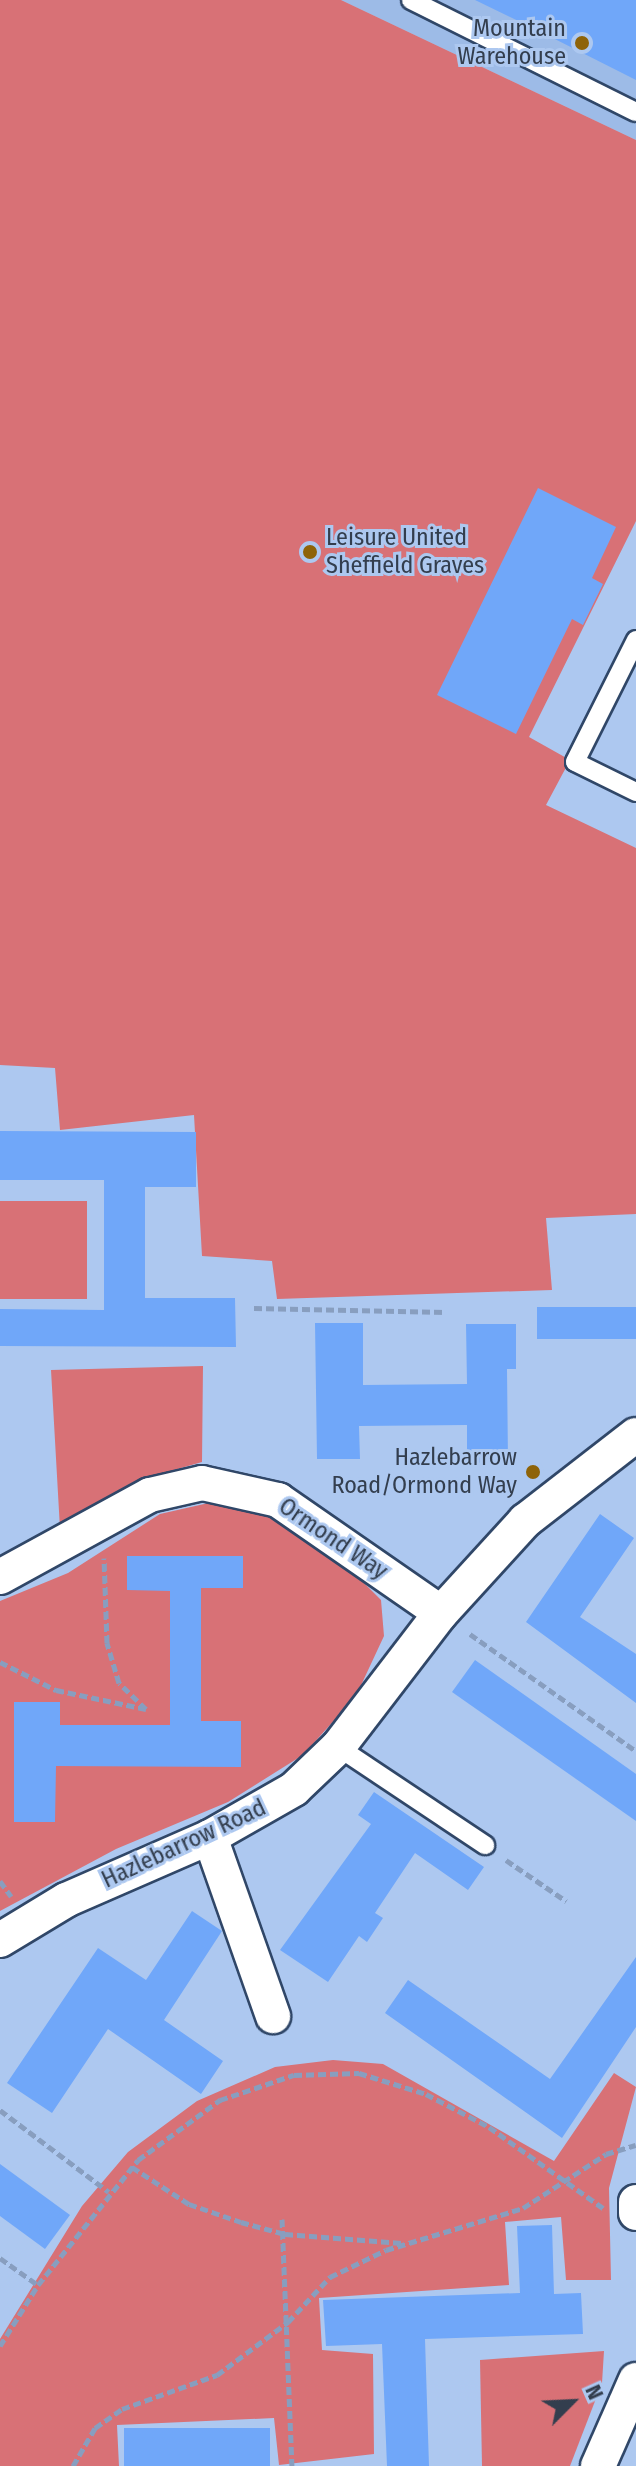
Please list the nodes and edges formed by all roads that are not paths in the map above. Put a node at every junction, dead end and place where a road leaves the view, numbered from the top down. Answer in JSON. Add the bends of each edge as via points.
{"nodes":[{"id":1,"x":411,"y":0,"type":"edge"},
{"id":2,"x":636,"y":112,"type":"edge"},
{"id":3,"x":636,"y":640,"type":"edge"},
{"id":4,"x":636,"y":792,"type":"edge"},
{"id":5,"x":636,"y":1435,"type":"edge"},
{"id":6,"x":0,"y":1577,"type":"edge"},
{"id":7,"x":441,"y":1613,"type":"junction"},
{"id":8,"x":338,"y":1747,"type":"junction"},
{"id":9,"x":210,"y":1837,"type":"junction"},
{"id":10,"x":485,"y":1845,"type":"road end"},
{"id":11,"x":0,"y":1940,"type":"edge"},
{"id":12,"x":273,"y":2016,"type":"dead end"},
{"id":13,"x":636,"y":2204,"type":"edge"},
{"id":14,"x":636,"y":2213,"type":"edge"},
{"id":15,"x":636,"y":2380,"type":"edge"},
{"id":16,"x":630,"y":2415,"type":"edge"},
{"id":17,"x":598,"y":2466,"type":"edge"}],
"edges":[{"from":1,"to":2,"type":"lane"},
{"from":3,"to":4,"type":"lane","via":[[575,762]]},
{"from":5,"to":7,"type":"street","name":"Hazlebarrow Road","via":[[551,1495]]},
{"from":6,"to":7,"type":"street","name":"Ormond Way","via":[[150,1495],[202,1483],[244,1487],[278,1500]]},
{"from":7,"to":8,"type":"street","name":"Hazlebarrow Road"},
{"from":8,"to":9,"type":"street","name":"Hazlebarrow Road","via":[[294,1789]]},
{"from":8,"to":10,"type":"lane"},
{"from":9,"to":11,"type":"street","name":"Hazlebarrow Road","via":[[127,1869]]},
{"from":9,"to":12,"type":"street"},
{"from":13,"to":14,"type":"street"},
{"from":15,"to":16,"type":"street"},
{"from":16,"to":17,"type":"street"}]}
